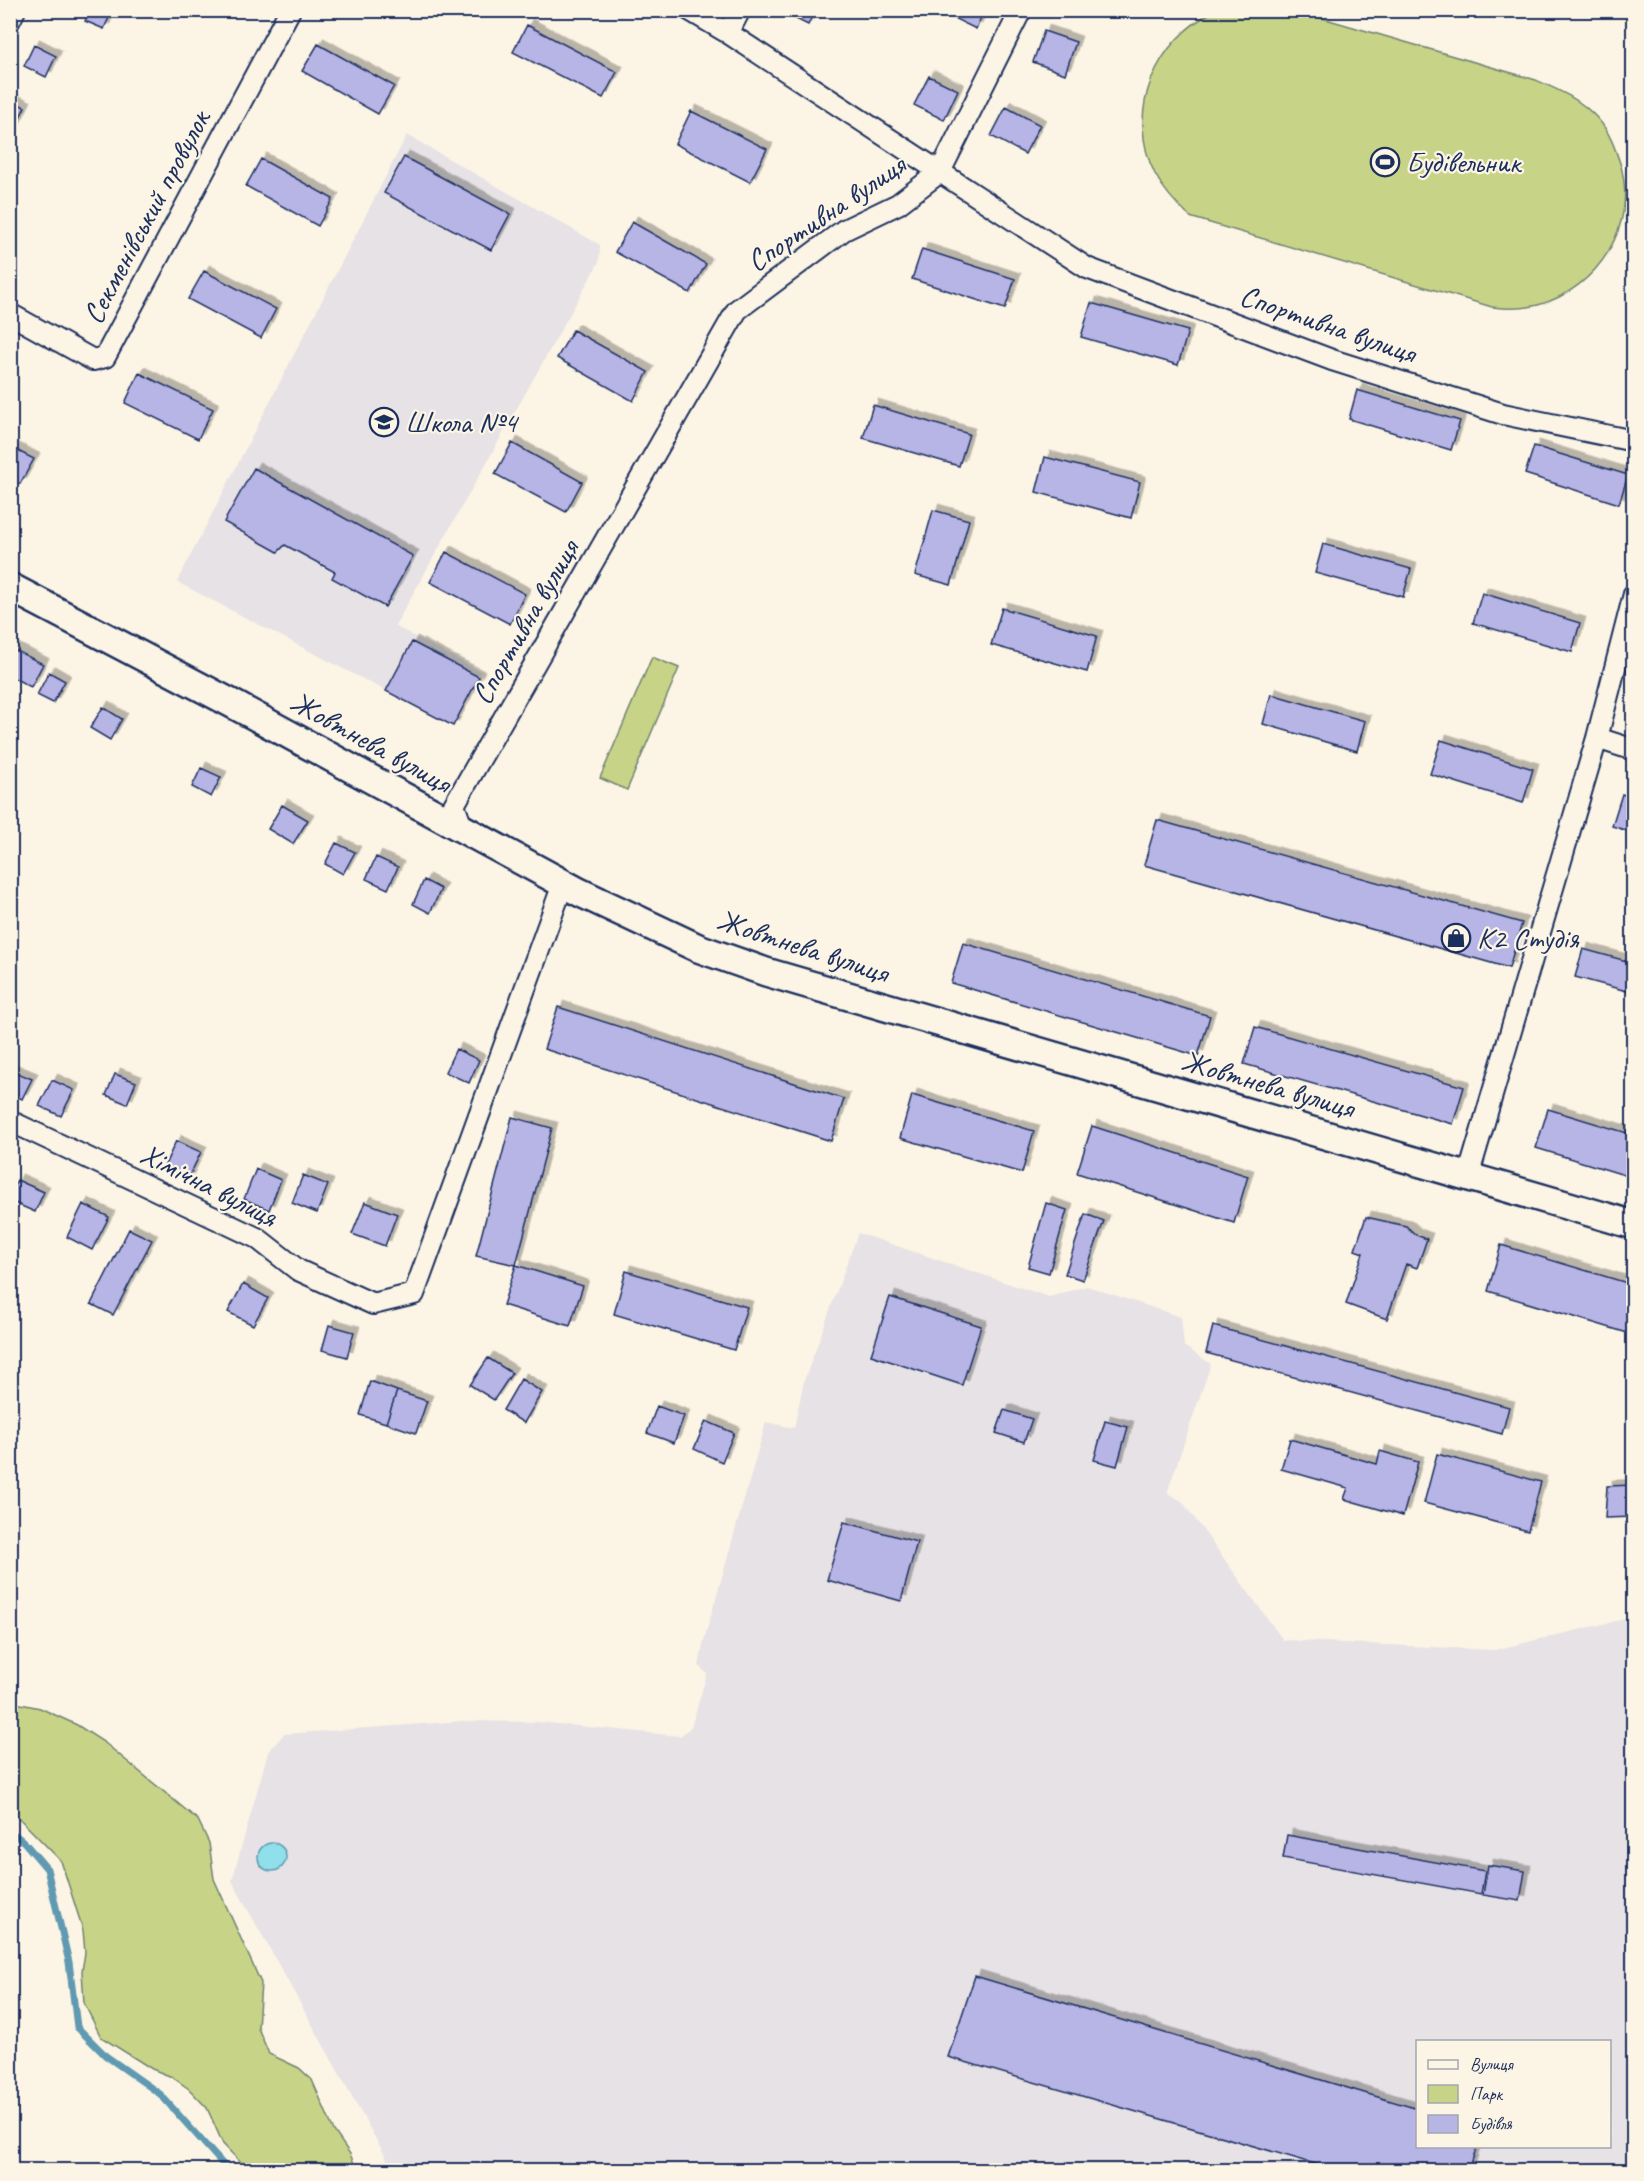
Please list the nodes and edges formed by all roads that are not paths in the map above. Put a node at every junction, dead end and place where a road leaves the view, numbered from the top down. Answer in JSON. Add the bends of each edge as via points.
{"nodes":[{"id":1,"x":15,"y":10,"type":"edge"},
{"id":2,"x":290,"y":10,"type":"edge"},
{"id":3,"x":689,"y":10,"type":"edge"},
{"id":4,"x":740,"y":10,"type":"edge"},
{"id":5,"x":1021,"y":10,"type":"edge"},
{"id":6,"x":10,"y":20,"type":"edge"},
{"id":7,"x":728,"y":33,"type":"junction"},
{"id":8,"x":940,"y":172,"type":"junction"},
{"id":9,"x":10,"y":314,"type":"edge"},
{"id":10,"x":1634,"y":441,"type":"edge"},
{"id":11,"x":10,"y":587,"type":"edge"},
{"id":12,"x":1634,"y":594,"type":"edge"},
{"id":13,"x":1597,"y":738,"type":"junction"},
{"id":14,"x":1634,"y":750,"type":"edge"},
{"id":15,"x":463,"y":830,"type":"junction"},
{"id":16,"x":563,"y":884,"type":"junction"},
{"id":17,"x":10,"y":1121,"type":"edge"},
{"id":18,"x":1468,"y":1177,"type":"junction"},
{"id":19,"x":1634,"y":1226,"type":"edge"}],
"edges":[{"from":1,"to":6,"type":"street"},
{"from":2,"to":9,"type":"street","name":"Секменівський провулок","via":[[105,357],[93,360]]},
{"from":3,"to":7,"type":"street"},
{"from":4,"to":7,"type":"street"},
{"from":5,"to":8,"type":"street"},
{"from":7,"to":8,"type":"street"},
{"from":8,"to":10,"type":"street","name":"Спортивна вулиця","via":[[1087,268],[1332,360],[1503,414]]},
{"from":8,"to":15,"type":"street","name":"Спортивна вулиця","via":[[898,204],[844,230],[737,310],[454,804]]},
{"from":11,"to":15,"type":"main road","name":"Жовтнева вулиця"},
{"from":12,"to":13,"type":"street"},
{"from":13,"to":14,"type":"street"},
{"from":13,"to":18,"type":"street"},
{"from":15,"to":16,"type":"main road","name":"Жовтнева вулиця"},
{"from":16,"to":17,"type":"street","name":"Хімічна вулиця","via":[[414,1294],[373,1304],[298,1270],[256,1238]]},
{"from":16,"to":18,"type":"main road","name":"Жовтнева вулиця","via":[[698,948],[766,972]]},
{"from":18,"to":19,"type":"main road","name":"Жовтнева вулиця"}]}
